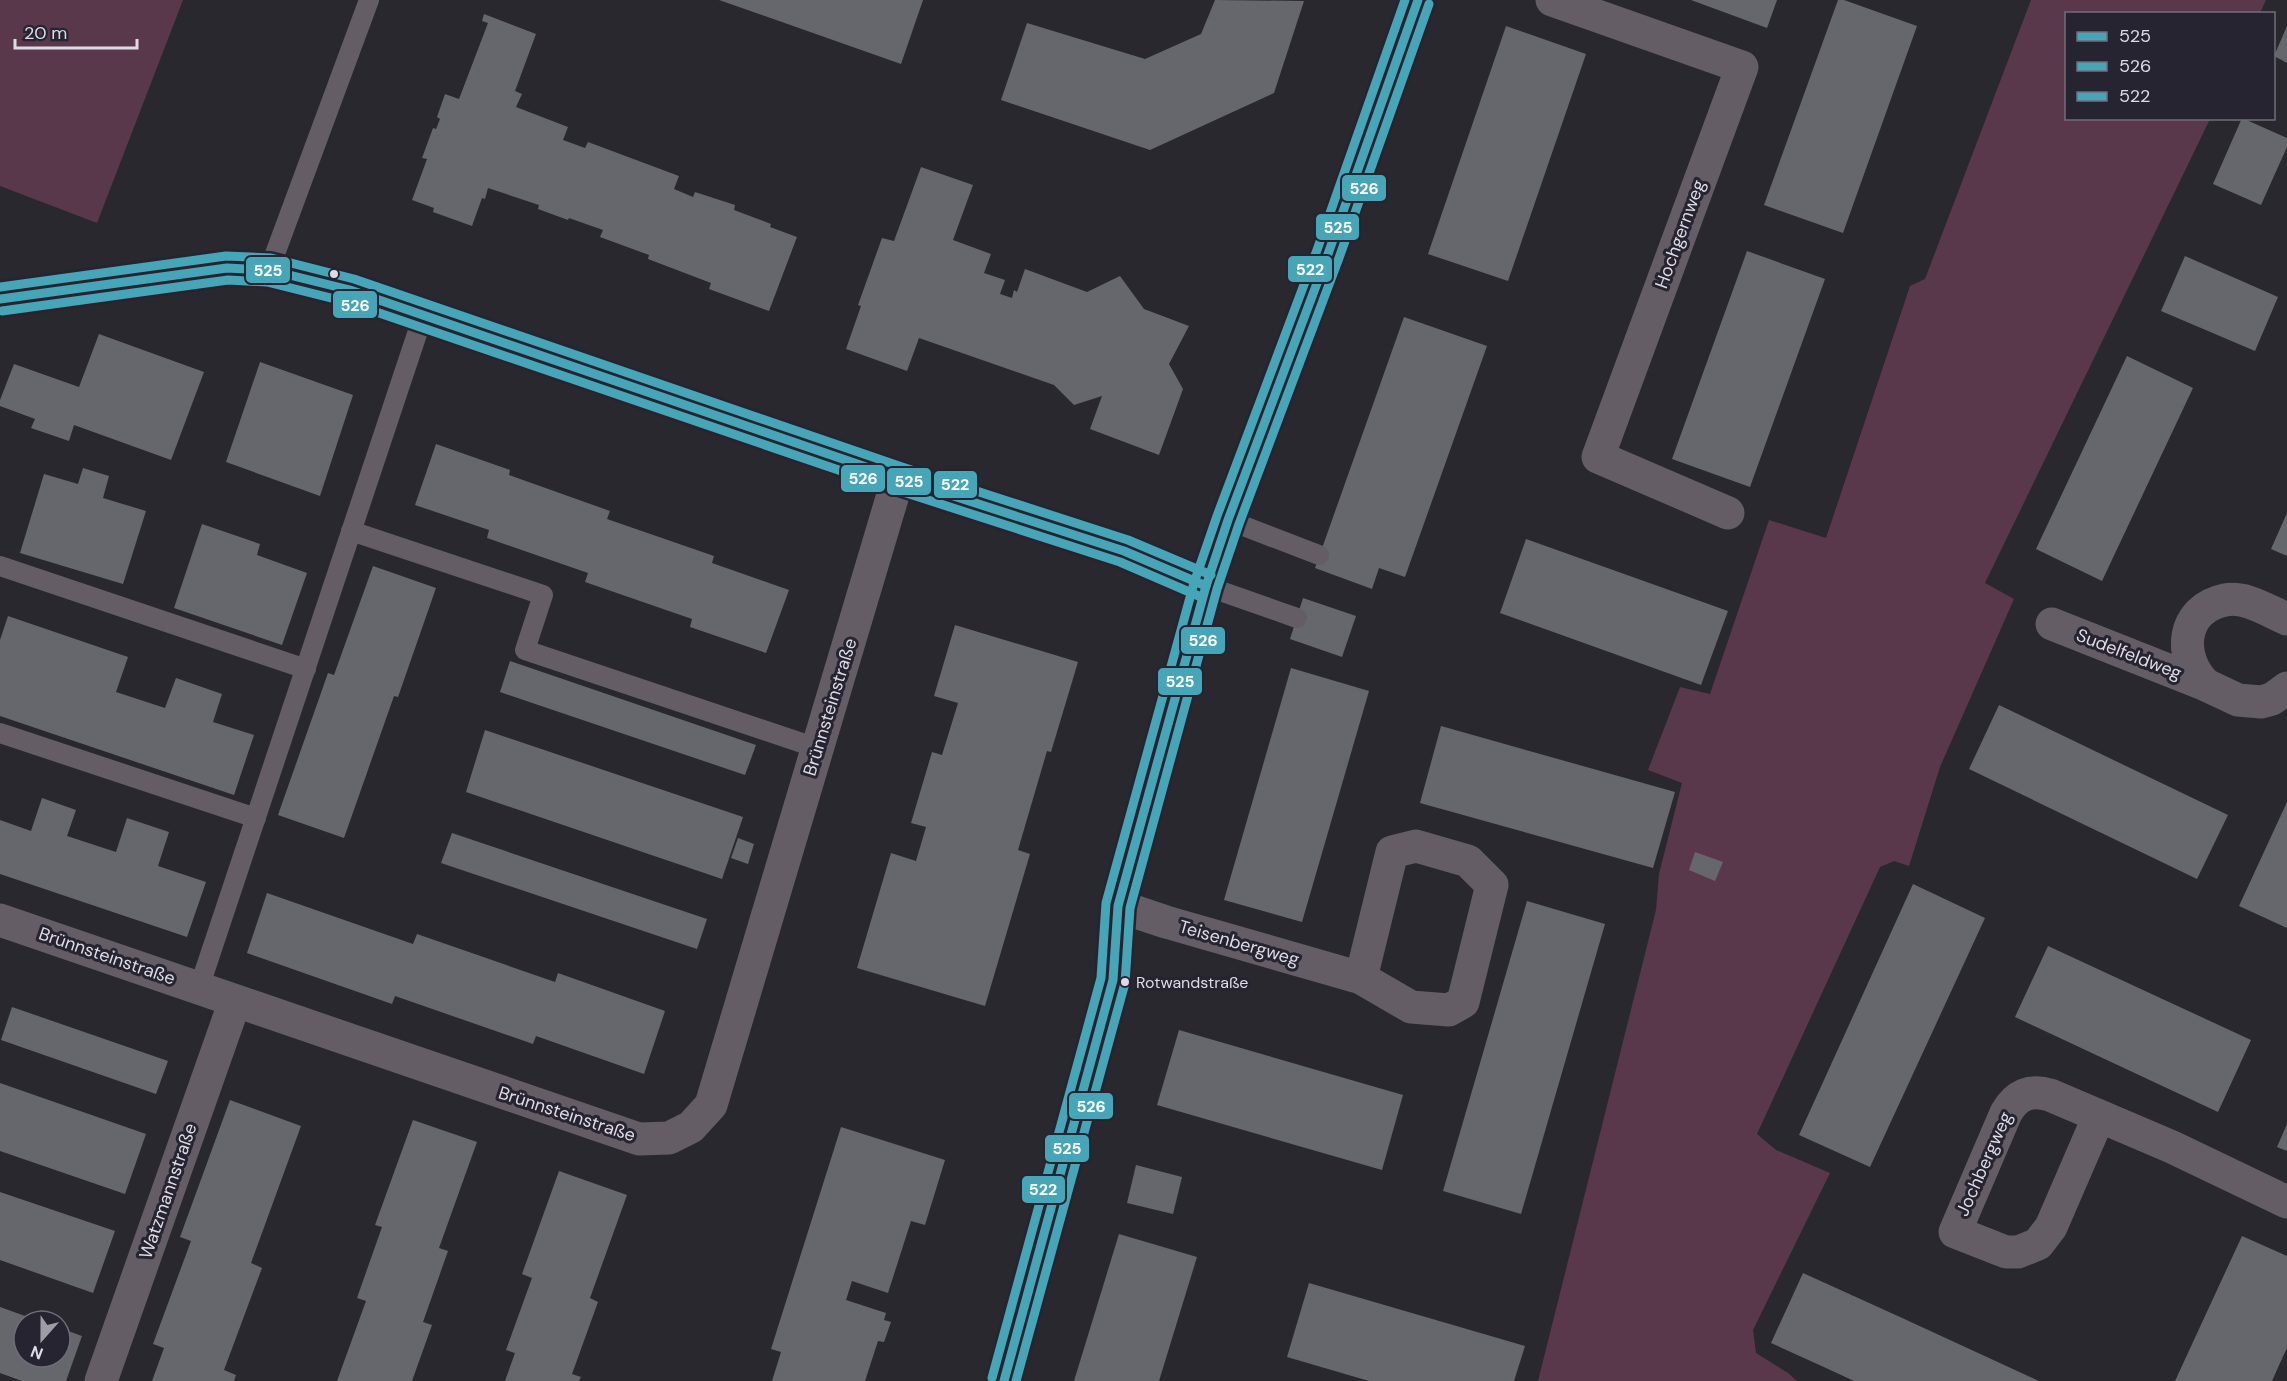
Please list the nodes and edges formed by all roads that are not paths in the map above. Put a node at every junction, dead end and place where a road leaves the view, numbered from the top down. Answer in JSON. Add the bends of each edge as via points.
{"nodes":[{"id":1,"x":369,"y":0,"type":"edge"},
{"id":2,"x":1418,"y":0,"type":"edge"},
{"id":3,"x":1552,"y":0,"type":"edge"},
{"id":4,"x":269,"y":270,"type":"junction"},
{"id":5,"x":0,"y":299,"type":"edge"},
{"id":6,"x":423,"y":315,"type":"junction"},
{"id":7,"x":898,"y":478,"type":"junction"},
{"id":8,"x":1728,"y":513,"type":"dead end"},
{"id":9,"x":1228,"y":520,"type":"junction"},
{"id":10,"x":351,"y":531,"type":"junction"},
{"id":11,"x":1319,"y":555,"type":"dead end"},
{"id":12,"x":0,"y":566,"type":"edge"},
{"id":13,"x":1206,"y":586,"type":"junction"},
{"id":14,"x":1297,"y":618,"type":"dead end"},
{"id":15,"x":2287,"y":620,"type":"edge"},
{"id":16,"x":2052,"y":624,"type":"dead end"},
{"id":17,"x":306,"y":669,"type":"junction"},
{"id":18,"x":2206,"y":685,"type":"junction"},
{"id":19,"x":2287,"y":688,"type":"edge"},
{"id":20,"x":0,"y":733,"type":"edge"},
{"id":21,"x":817,"y":748,"type":"junction"},
{"id":22,"x":256,"y":818,"type":"junction"},
{"id":23,"x":1118,"y":906,"type":"junction"},
{"id":24,"x":0,"y":920,"type":"edge"},
{"id":25,"x":1361,"y":978,"type":"junction"},
{"id":26,"x":199,"y":988,"type":"junction"},
{"id":27,"x":235,"y":1001,"type":"junction"},
{"id":28,"x":2099,"y":1116,"type":"junction"},
{"id":29,"x":2287,"y":1202,"type":"edge"},
{"id":30,"x":101,"y":1381,"type":"edge"},
{"id":31,"x":1004,"y":1381,"type":"edge"}],
"edges":[{"from":1,"to":4,"type":"lane"},
{"from":2,"to":9,"type":"street"},
{"from":3,"to":8,"type":"street","name":"Hochgernweg","via":[[1742,67],[1598,457]]},
{"from":4,"to":5,"type":"street","via":[[227,268]]},
{"from":4,"to":6,"type":"street","via":[[350,290]]},
{"from":6,"to":7,"type":"street"},
{"from":6,"to":10,"type":"lane"},
{"from":7,"to":13,"type":"street","via":[[1124,551]]},
{"from":7,"to":21,"type":"street","name":"Brünnsteinstraße"},
{"from":9,"to":11,"type":"lane"},
{"from":9,"to":13,"type":"street"},
{"from":10,"to":17,"type":"lane"},
{"from":10,"to":21,"type":"lane","via":[[543,595],[525,650]]},
{"from":12,"to":17,"type":"lane"},
{"from":13,"to":14,"type":"lane"},
{"from":13,"to":23,"type":"street"},
{"from":15,"to":18,"type":"street","name":"Sudelfeldweg","via":[[2247,601],[2225,600],[2205,609],[2191,626],[2187,648],[2192,669]]},
{"from":16,"to":18,"type":"street","name":"Sudelfeldweg"},
{"from":17,"to":22,"type":"lane"},
{"from":18,"to":19,"type":"street","name":"Sudelfeldweg","via":[[2249,702],[2272,699]]},
{"from":20,"to":22,"type":"lane"},
{"from":21,"to":27,"type":"street","name":"Brünnsteinstraße","via":[[711,1105],[691,1126],[669,1138],[639,1139]]},
{"from":22,"to":26,"type":"lane"},
{"from":23,"to":25,"type":"street","name":"Teisenbergweg"},
{"from":23,"to":31,"type":"street","via":[[1113,980]]},
{"from":24,"to":26,"type":"street","name":"Brünnsteinstraße"},
{"from":25,"to":25,"type":"street","name":"Teisenbergweg","via":[[1392,852],[1416,846],[1468,861],[1492,885],[1463,1002],[1449,1010],[1411,1007]]},
{"from":26,"to":27,"type":"street","name":"Brünnsteinstraße"},
{"from":27,"to":30,"type":"street","name":"Watzmannstraße"},
{"from":28,"to":28,"type":"street","name":"Jochbergweg","via":[[2041,1092],[2016,1099],[2006,1113],[1955,1232],[2006,1252],[2038,1244],[2051,1227]]},
{"from":28,"to":29,"type":"street","name":"Jochbergweg"}]}
